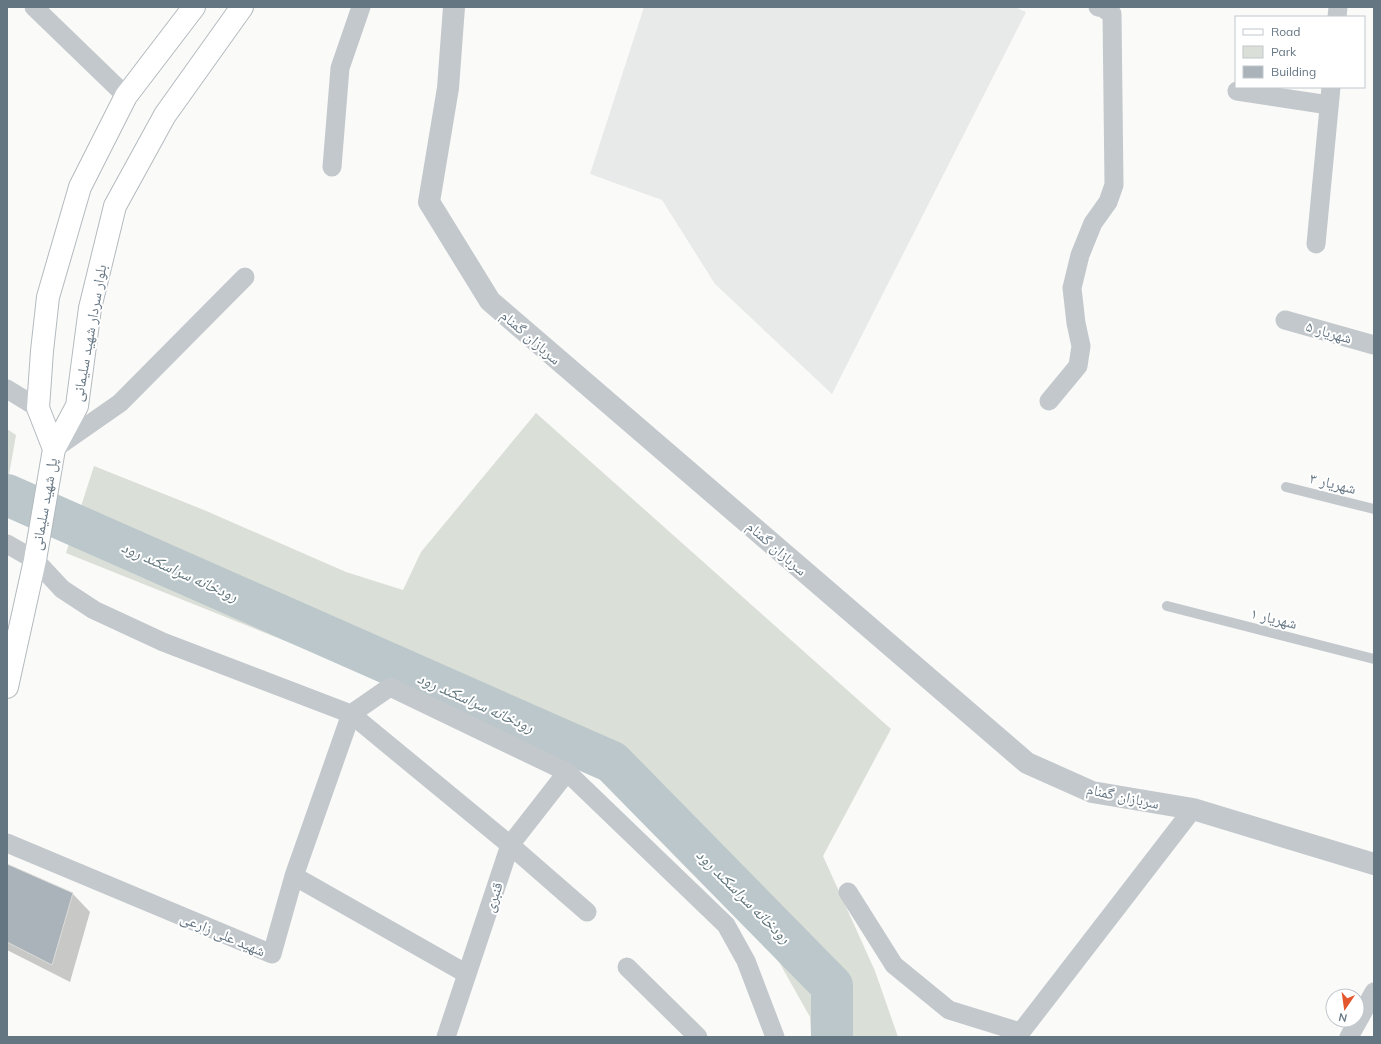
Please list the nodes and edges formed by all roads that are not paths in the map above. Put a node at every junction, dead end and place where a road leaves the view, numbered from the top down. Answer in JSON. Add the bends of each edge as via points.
{"nodes":[{"id":1,"x":34,"y":7,"type":"edge"},
{"id":2,"x":194,"y":7,"type":"edge"},
{"id":3,"x":242,"y":7,"type":"edge"},
{"id":4,"x":361,"y":7,"type":"edge"},
{"id":5,"x":454,"y":7,"type":"edge"},
{"id":6,"x":1098,"y":7,"type":"edge"},
{"id":7,"x":1237,"y":91,"type":"dead end"},
{"id":8,"x":126,"y":96,"type":"junction"},
{"id":9,"x":1330,"y":96,"type":"edge"},
{"id":10,"x":332,"y":167,"type":"dead end"},
{"id":11,"x":1316,"y":244,"type":"dead end"},
{"id":12,"x":245,"y":277,"type":"dead end"},
{"id":13,"x":1285,"y":320,"type":"dead end"},
{"id":14,"x":1374,"y":345,"type":"edge"},
{"id":15,"x":7,"y":390,"type":"edge"},
{"id":16,"x":1049,"y":401,"type":"dead end"},
{"id":17,"x":38,"y":408,"type":"junction"},
{"id":18,"x":54,"y":449,"type":"junction"},
{"id":19,"x":1286,"y":487,"type":"dead end"},
{"id":20,"x":1374,"y":509,"type":"edge"},
{"id":21,"x":7,"y":544,"type":"edge"},
{"id":22,"x":35,"y":560,"type":"junction"},
{"id":23,"x":1168,"y":606,"type":"dead end"},
{"id":24,"x":1374,"y":659,"type":"edge"},
{"id":25,"x":7,"y":687,"type":"edge"},
{"id":26,"x":351,"y":714,"type":"junction"},
{"id":27,"x":567,"y":772,"type":"junction"},
{"id":28,"x":1193,"y":809,"type":"junction"},
{"id":29,"x":7,"y":843,"type":"edge"},
{"id":30,"x":510,"y":845,"type":"junction"},
{"id":31,"x":1374,"y":864,"type":"edge"},
{"id":32,"x":294,"y":876,"type":"junction"},
{"id":33,"x":848,"y":892,"type":"dead end"},
{"id":34,"x":587,"y":912,"type":"dead end"},
{"id":35,"x":627,"y":968,"type":"dead end"},
{"id":36,"x":467,"y":974,"type":"junction"},
{"id":37,"x":1374,"y":992,"type":"edge"},
{"id":38,"x":1018,"y":1035,"type":"edge"},
{"id":39,"x":446,"y":1037,"type":"edge"},
{"id":40,"x":698,"y":1037,"type":"edge"},
{"id":41,"x":775,"y":1037,"type":"edge"},
{"id":42,"x":1349,"y":1037,"type":"edge"}],
"edges":[{"from":1,"to":8,"type":"street"},
{"from":2,"to":8,"type":"main road"},
{"from":3,"to":18,"type":"main road","name":"بلوار سردار شهید سلیمانی","via":[[165,115],[115,206],[90,308],[77,406]]},
{"from":4,"to":10,"type":"street","via":[[340,68]]},
{"from":5,"to":28,"type":"street","name":"سربازان گمنام","via":[[448,88],[430,202],[490,301],[1026,763],[1092,792]]},
{"from":6,"to":16,"type":"street","via":[[1112,14],[1114,185],[1108,202],[1094,223],[1080,255],[1072,288],[1081,346],[1078,366]]},
{"from":7,"to":9,"type":"street"},
{"from":8,"to":17,"type":"main road","via":[[80,187],[48,297]]},
{"from":9,"to":11,"type":"street"},
{"from":12,"to":18,"type":"street","via":[[120,403]]},
{"from":13,"to":14,"type":"street","name":"شهریار ۵"},
{"from":15,"to":17,"type":"street"},
{"from":17,"to":18,"type":"main road"},
{"from":18,"to":22,"type":"main road","name":"پل شهید سلیمانی"},
{"from":19,"to":20,"type":"lane","name":"شهریار ۳"},
{"from":21,"to":22,"type":"street"},
{"from":22,"to":25,"type":"main road","name":"پل شهید سلیمانی"},
{"from":22,"to":26,"type":"street","via":[[62,589],[94,610],[163,642]]},
{"from":23,"to":24,"type":"lane","name":"شهریار ۱"},
{"from":26,"to":27,"type":"street","via":[[390,686]]},
{"from":26,"to":30,"type":"street"},
{"from":26,"to":32,"type":"street","name":"شهيد علی زارعی"},
{"from":27,"to":30,"type":"street","name":"قنبری"},
{"from":27,"to":41,"type":"street","via":[[726,924],[746,962]]},
{"from":28,"to":31,"type":"street","name":"سربازان گمنام"},
{"from":28,"to":38,"type":"street"},
{"from":29,"to":32,"type":"street","name":"شهيد علی زارعی","via":[[272,954]]},
{"from":30,"to":34,"type":"street"},
{"from":30,"to":36,"type":"street","name":"قنبری"},
{"from":32,"to":36,"type":"street"},
{"from":33,"to":38,"type":"street","via":[[894,965],[949,1010]]},
{"from":35,"to":40,"type":"street"},
{"from":36,"to":39,"type":"street","name":"قنبری"},
{"from":37,"to":42,"type":"street"}]}
